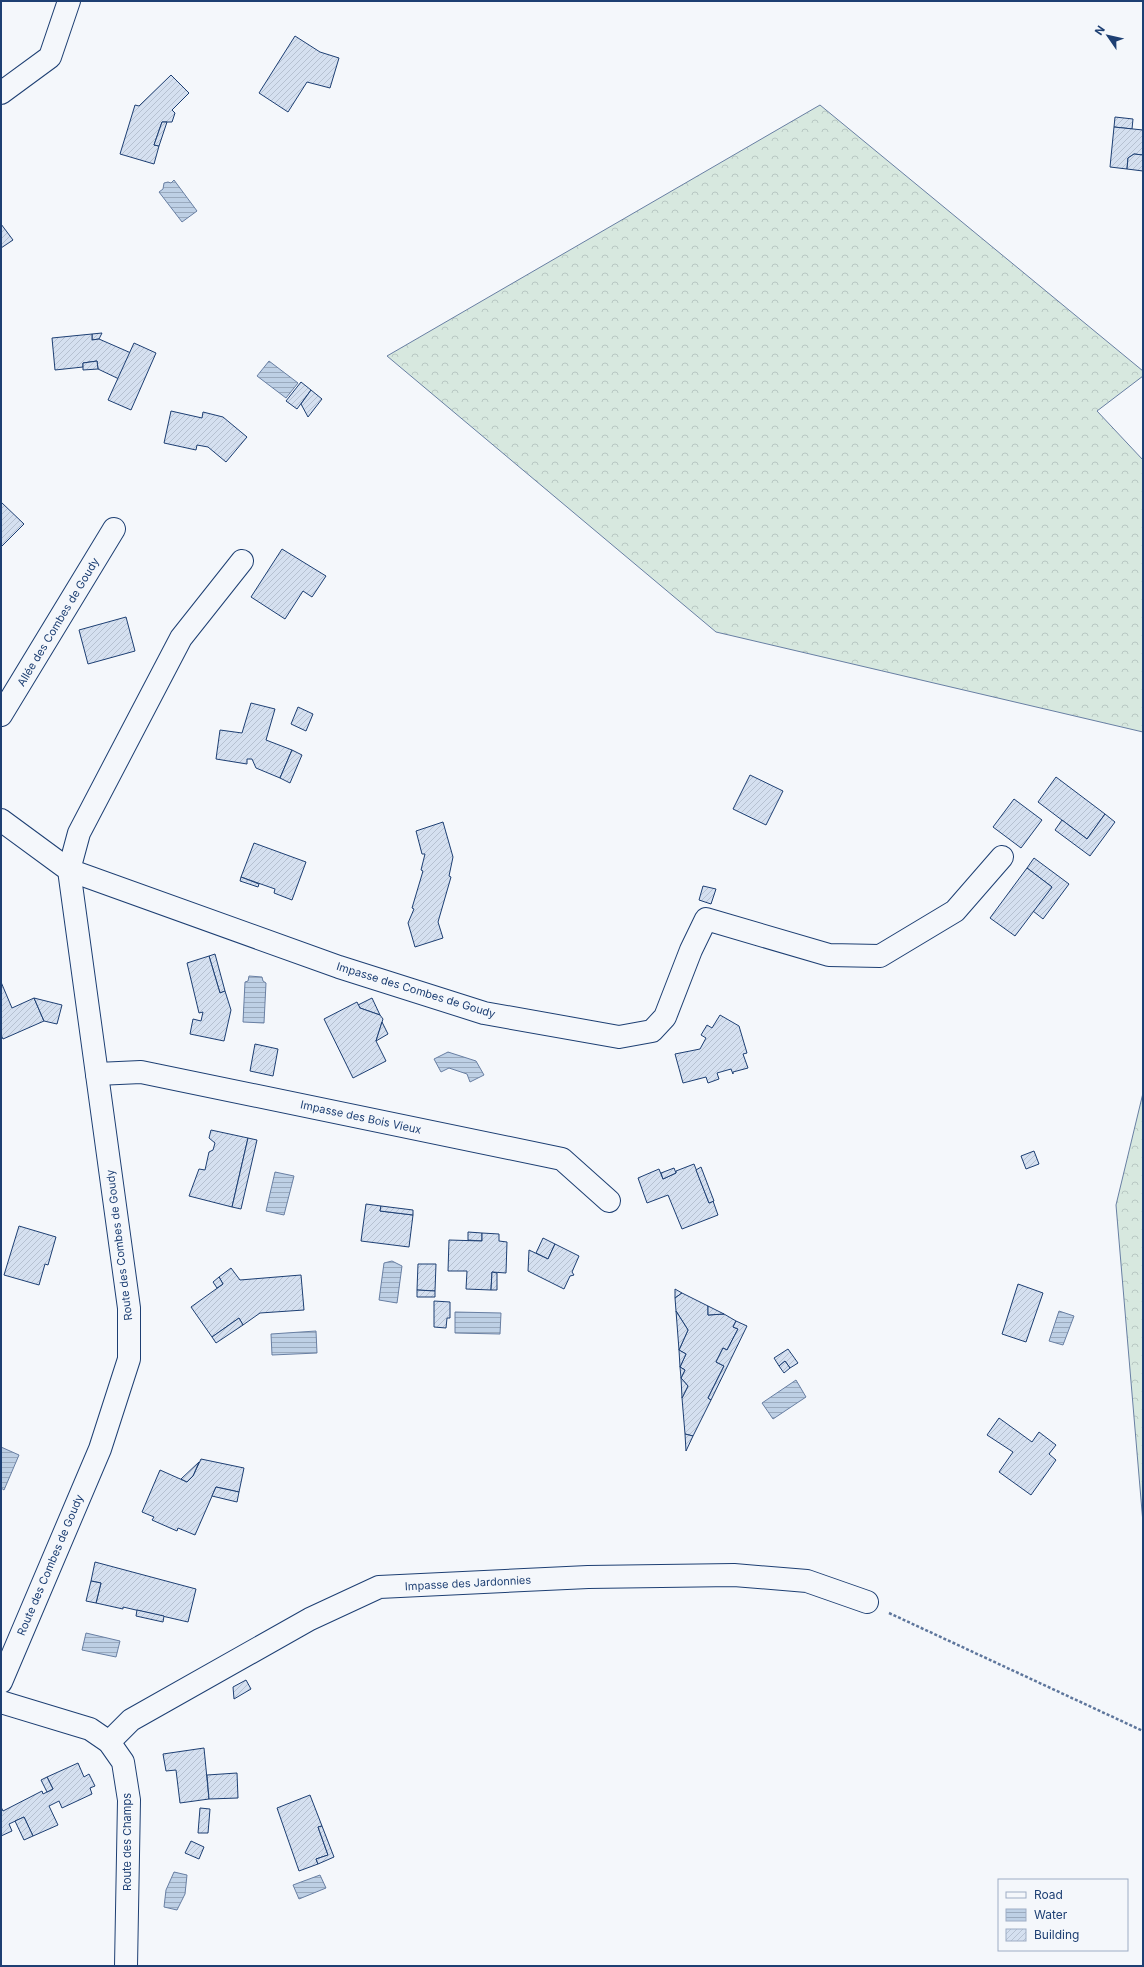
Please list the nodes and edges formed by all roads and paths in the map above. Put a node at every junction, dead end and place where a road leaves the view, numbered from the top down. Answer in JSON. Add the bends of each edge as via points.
{"nodes":[{"id":1,"x":69,"y":1,"type":"edge"},
{"id":2,"x":1,"y":93,"type":"edge"},
{"id":3,"x":114,"y":529,"type":"dead end"},
{"id":4,"x":242,"y":561,"type":"dead end"},
{"id":5,"x":1,"y":715,"type":"edge"},
{"id":6,"x":1,"y":820,"type":"edge"},
{"id":7,"x":1002,"y":857,"type":"dead end"},
{"id":8,"x":69,"y":870,"type":"junction"},
{"id":9,"x":97,"y":1074,"type":"junction"},
{"id":10,"x":609,"y":1201,"type":"dead end"},
{"id":11,"x":867,"y":1602,"type":"joint"},
{"id":12,"x":1,"y":1682,"type":"edge"},
{"id":13,"x":1,"y":1702,"type":"edge"},
{"id":14,"x":1143,"y":1731,"type":"edge"},
{"id":15,"x":109,"y":1742,"type":"junction"},
{"id":16,"x":126,"y":1966,"type":"edge"}],
"edges":[{"from":1,"to":2,"type":"street","via":[[50,57]]},
{"from":3,"to":5,"type":"street","name":"Allée des Combes de Goudy"},
{"from":4,"to":8,"type":"street","via":[[181,638],[79,833]]},
{"from":6,"to":8,"type":"street"},
{"from":7,"to":8,"type":"street","name":"Impasse des Combes de Goudy","via":[[955,911],[880,956],[829,954],[706,919],[691,950],[666,1017],[652,1031],[619,1037],[484,1013],[339,967]]},
{"from":8,"to":9,"type":"street","name":"Route des Combes de Goudy"},
{"from":9,"to":10,"type":"street","name":"Impasse des Bois Vieux","via":[[141,1072],[562,1159]]},
{"from":9,"to":12,"type":"street","name":"Route des Combes de Goudy","via":[[129,1308],[129,1359],[100,1449]]},
{"from":11,"to":14,"type":"path"},
{"from":11,"to":15,"type":"street","name":"Impasse des Jardonnies","via":[[807,1581],[734,1574],[588,1577],[379,1587],[310,1619],[131,1720]]},
{"from":13,"to":15,"type":"street","name":"Route des Champs","via":[[90,1729]]},
{"from":15,"to":16,"type":"street","name":"Route des Champs","via":[[123,1762],[129,1800]]}]}
